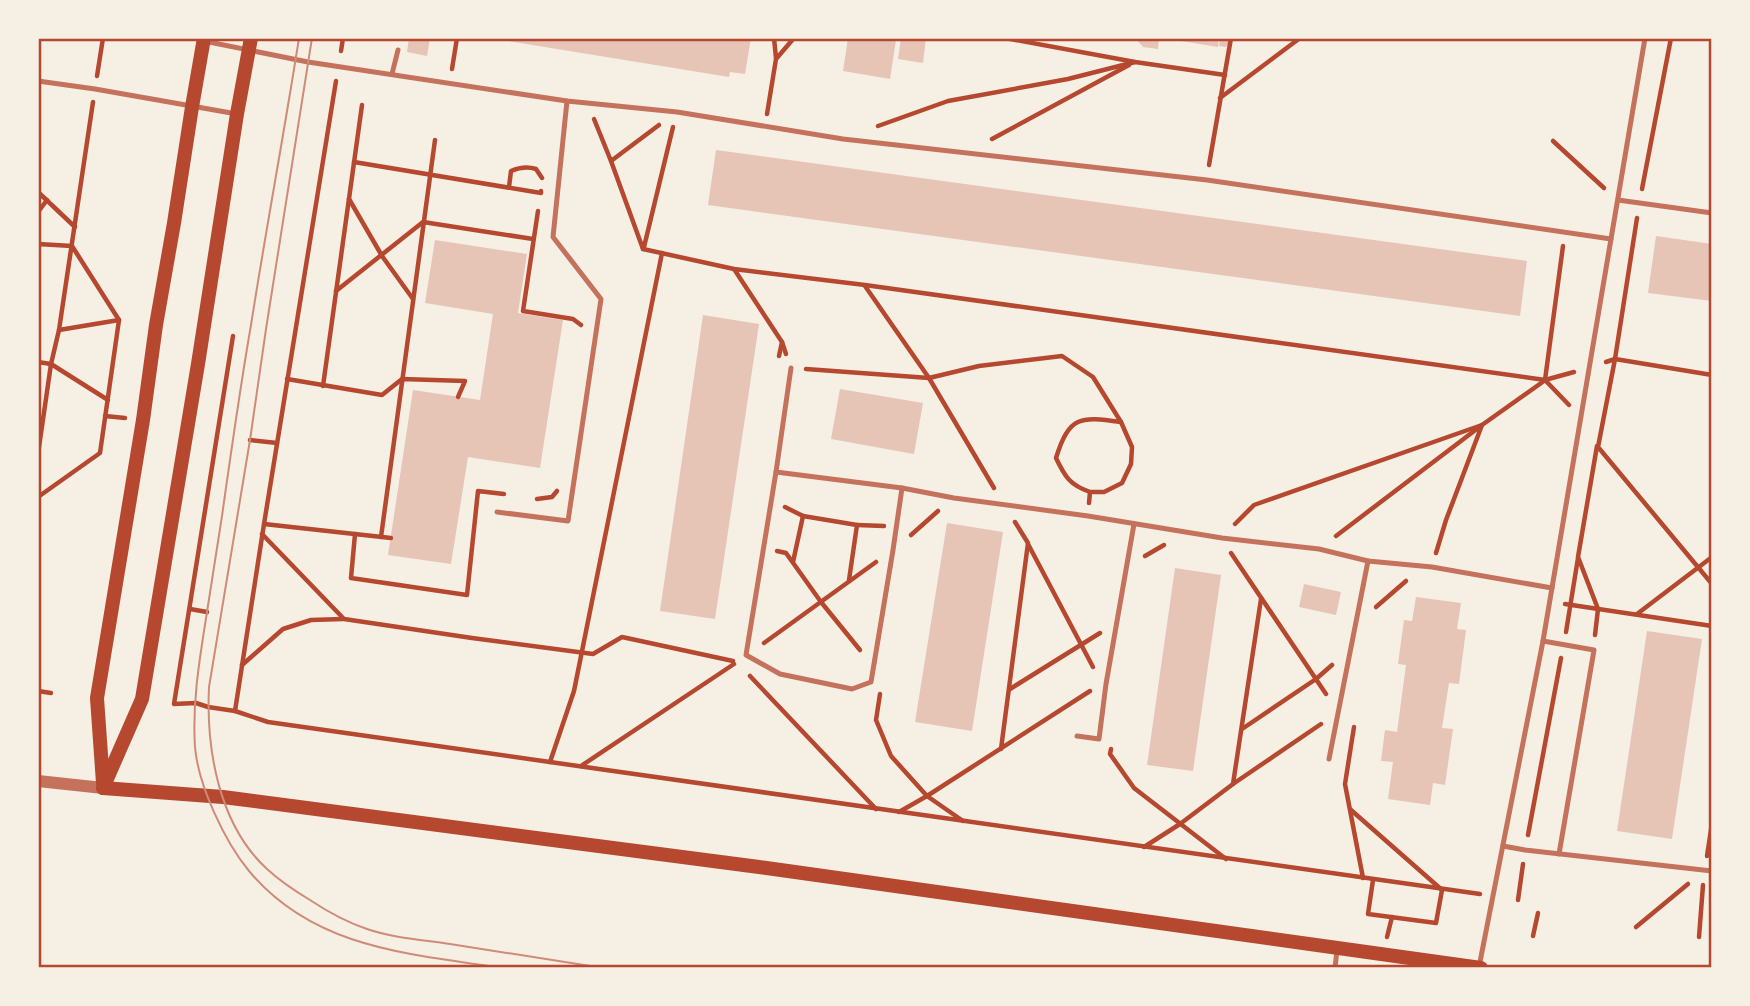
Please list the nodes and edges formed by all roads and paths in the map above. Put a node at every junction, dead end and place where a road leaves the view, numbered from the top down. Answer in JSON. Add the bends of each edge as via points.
{"nodes":[{"id":1,"x":103,"y":38,"type":"edge"},
{"id":2,"x":343,"y":38,"type":"edge"},
{"id":3,"x":457,"y":38,"type":"edge"},
{"id":4,"x":774,"y":38,"type":"edge"},
{"id":5,"x":794,"y":38,"type":"edge"},
{"id":6,"x":1005,"y":38,"type":"edge"},
{"id":7,"x":1231,"y":38,"type":"edge"},
{"id":8,"x":1300,"y":38,"type":"edge"},
{"id":9,"x":1645,"y":38,"type":"edge"},
{"id":10,"x":1671,"y":38,"type":"edge"},
{"id":11,"x":204,"y":40,"type":"edge"},
{"id":12,"x":250,"y":44,"type":"edge"},
{"id":13,"x":398,"y":50,"type":"dead end"},
{"id":14,"x":776,"y":58,"type":"junction"},
{"id":15,"x":1135,"y":62,"type":"junction"},
{"id":16,"x":338,"y":66,"type":"junction"},
{"id":17,"x":392,"y":74,"type":"junction"},
{"id":18,"x":1225,"y":75,"type":"junction"},
{"id":19,"x":38,"y":81,"type":"edge"},
{"id":20,"x":450,"y":83,"type":"junction"},
{"id":21,"x":95,"y":89,"type":"junction"},
{"id":22,"x":770,"y":97,"type":"dead end"},
{"id":23,"x":1220,"y":98,"type":"junction"},
{"id":24,"x":567,"y":101,"type":"junction"},
{"id":25,"x":589,"y":103,"type":"junction"},
{"id":26,"x":362,"y":105,"type":"dead end"},
{"id":27,"x":192,"y":107,"type":"junction"},
{"id":28,"x":677,"y":112,"type":"junction"},
{"id":29,"x":237,"y":114,"type":"junction"},
{"id":30,"x":844,"y":139,"type":"junction"},
{"id":31,"x":435,"y":140,"type":"dead end"},
{"id":32,"x":1553,"y":141,"type":"dead end"},
{"id":33,"x":967,"y":153,"type":"junction"},
{"id":34,"x":611,"y":160,"type":"junction"},
{"id":35,"x":354,"y":162,"type":"junction"},
{"id":36,"x":430,"y":174,"type":"junction"},
{"id":37,"x":1207,"y":180,"type":"junction"},
{"id":38,"x":509,"y":187,"type":"junction"},
{"id":39,"x":38,"y":192,"type":"edge"},
{"id":40,"x":541,"y":193,"type":"junction"},
{"id":41,"x":348,"y":198,"type":"junction"},
{"id":42,"x":47,"y":200,"type":"junction"},
{"id":43,"x":1618,"y":200,"type":"junction"},
{"id":44,"x":1639,"y":203,"type":"junction"},
{"id":45,"x":38,"y":212,"type":"edge"},
{"id":46,"x":1712,"y":213,"type":"edge"},
{"id":47,"x":423,"y":222,"type":"junction"},
{"id":48,"x":75,"y":227,"type":"junction"},
{"id":49,"x":533,"y":239,"type":"junction"},
{"id":50,"x":1611,"y":239,"type":"junction"},
{"id":51,"x":38,"y":244,"type":"edge"},
{"id":52,"x":72,"y":246,"type":"junction"},
{"id":53,"x":643,"y":249,"type":"junction"},
{"id":54,"x":662,"y":253,"type":"junction"},
{"id":55,"x":382,"y":256,"type":"junction"},
{"id":56,"x":734,"y":270,"type":"junction"},
{"id":57,"x":865,"y":285,"type":"junction"},
{"id":58,"x":335,"y":292,"type":"junction"},
{"id":59,"x":413,"y":299,"type":"junction"},
{"id":60,"x":119,"y":320,"type":"junction"},
{"id":61,"x":59,"y":330,"type":"junction"},
{"id":62,"x":585,"y":335,"type":"dead end"},
{"id":63,"x":233,"y":336,"type":"dead end"},
{"id":64,"x":782,"y":342,"type":"junction"},
{"id":65,"x":1615,"y":359,"type":"junction"},
{"id":66,"x":38,"y":362,"type":"edge"},
{"id":67,"x":51,"y":364,"type":"junction"},
{"id":68,"x":791,"y":368,"type":"junction"},
{"id":69,"x":1589,"y":368,"type":"junction"},
{"id":70,"x":778,"y":369,"type":"dead end"},
{"id":71,"x":1712,"y":375,"type":"edge"},
{"id":72,"x":929,"y":378,"type":"junction"},
{"id":73,"x":287,"y":379,"type":"junction"},
{"id":74,"x":402,"y":379,"type":"junction"},
{"id":75,"x":1545,"y":380,"type":"junction"},
{"id":76,"x":323,"y":386,"type":"junction"},
{"id":77,"x":458,"y":397,"type":"dead end"},
{"id":78,"x":108,"y":400,"type":"junction"},
{"id":79,"x":1121,"y":422,"type":"junction"},
{"id":80,"x":1482,"y":425,"type":"junction"},
{"id":81,"x":250,"y":440,"type":"dead end"},
{"id":82,"x":277,"y":443,"type":"junction"},
{"id":83,"x":38,"y":454,"type":"edge"},
{"id":84,"x":776,"y":472,"type":"junction"},
{"id":85,"x":561,"y":485,"type":"dead end"},
{"id":86,"x":902,"y":488,"type":"junction"},
{"id":87,"x":1090,"y":492,"type":"junction"},
{"id":88,"x":516,"y":496,"type":"dead end"},
{"id":89,"x":38,"y":497,"type":"edge"},
{"id":90,"x":528,"y":498,"type":"dead end"},
{"id":91,"x":954,"y":498,"type":"junction"},
{"id":92,"x":1004,"y":504,"type":"junction"},
{"id":93,"x":931,"y":510,"type":"dead end"},
{"id":94,"x":939,"y":511,"type":"junction"},
{"id":95,"x":497,"y":512,"type":"dead end"},
{"id":96,"x":1088,"y":516,"type":"junction"},
{"id":97,"x":1014,"y":521,"type":"junction"},
{"id":98,"x":1027,"y":523,"type":"dead end"},
{"id":99,"x":264,"y":524,"type":"junction"},
{"id":100,"x":1134,"y":524,"type":"junction"},
{"id":101,"x":906,"y":531,"type":"dead end"},
{"id":102,"x":262,"y":534,"type":"junction"},
{"id":103,"x":355,"y":534,"type":"junction"},
{"id":104,"x":381,"y":537,"type":"junction"},
{"id":105,"x":391,"y":538,"type":"dead end"},
{"id":106,"x":1222,"y":538,"type":"junction"},
{"id":107,"x":1131,"y":541,"type":"junction"},
{"id":108,"x":1028,"y":543,"type":"junction"},
{"id":109,"x":1168,"y":543,"type":"dead end"},
{"id":110,"x":1159,"y":547,"type":"junction"},
{"id":111,"x":764,"y":548,"type":"junction"},
{"id":112,"x":1319,"y":549,"type":"junction"},
{"id":113,"x":893,"y":550,"type":"junction"},
{"id":114,"x":1231,"y":552,"type":"junction"},
{"id":115,"x":1243,"y":554,"type":"dead end"},
{"id":116,"x":1578,"y":557,"type":"dead end"},
{"id":117,"x":1712,"y":557,"type":"edge"},
{"id":118,"x":1142,"y":558,"type":"dead end"},
{"id":119,"x":1368,"y":561,"type":"junction"},
{"id":120,"x":793,"y":563,"type":"junction"},
{"id":121,"x":1432,"y":567,"type":"junction"},
{"id":122,"x":1699,"y":567,"type":"junction"},
{"id":123,"x":1396,"y":578,"type":"dead end"},
{"id":124,"x":849,"y":580,"type":"junction"},
{"id":125,"x":1712,"y":584,"type":"edge"},
{"id":126,"x":1552,"y":588,"type":"junction"},
{"id":127,"x":1261,"y":598,"type":"junction"},
{"id":128,"x":821,"y":602,"type":"junction"},
{"id":129,"x":1549,"y":602,"type":"junction"},
{"id":130,"x":1371,"y":603,"type":"dead end"},
{"id":131,"x":1570,"y":605,"type":"junction"},
{"id":132,"x":190,"y":609,"type":"junction"},
{"id":133,"x":207,"y":612,"type":"dead end"},
{"id":134,"x":1636,"y":615,"type":"junction"},
{"id":135,"x":344,"y":619,"type":"junction"},
{"id":136,"x":1117,"y":623,"type":"junction"},
{"id":137,"x":1712,"y":626,"type":"edge"},
{"id":138,"x":1543,"y":641,"type":"junction"},
{"id":139,"x":1081,"y":644,"type":"junction"},
{"id":140,"x":1563,"y":644,"type":"junction"},
{"id":141,"x":737,"y":650,"type":"dead end"},
{"id":142,"x":581,"y":653,"type":"junction"},
{"id":143,"x":746,"y":656,"type":"junction"},
{"id":144,"x":1349,"y":659,"type":"junction"},
{"id":145,"x":736,"y":662,"type":"junction"},
{"id":146,"x":242,"y":665,"type":"junction"},
{"id":147,"x":873,"y":665,"type":"junction"},
{"id":148,"x":1316,"y":679,"type":"junction"},
{"id":149,"x":1104,"y":683,"type":"junction"},
{"id":150,"x":1009,"y":690,"type":"junction"},
{"id":151,"x":38,"y":691,"type":"edge"},
{"id":152,"x":51,"y":693,"type":"dead end"},
{"id":153,"x":236,"y":711,"type":"junction"},
{"id":154,"x":1338,"y":712,"type":"junction"},
{"id":155,"x":1241,"y":729,"type":"junction"},
{"id":156,"x":1077,"y":736,"type":"dead end"},
{"id":157,"x":1112,"y":740,"type":"dead end"},
{"id":158,"x":1001,"y":749,"type":"junction"},
{"id":159,"x":1329,"y":760,"type":"dead end"},
{"id":160,"x":550,"y":762,"type":"junction"},
{"id":161,"x":581,"y":767,"type":"junction"},
{"id":162,"x":38,"y":781,"type":"edge"},
{"id":163,"x":1233,"y":784,"type":"junction"},
{"id":164,"x":103,"y":788,"type":"junction"},
{"id":165,"x":927,"y":796,"type":"junction"},
{"id":166,"x":876,"y":809,"type":"junction"},
{"id":167,"x":1350,"y":809,"type":"junction"},
{"id":168,"x":898,"y":812,"type":"junction"},
{"id":169,"x":963,"y":821,"type":"junction"},
{"id":170,"x":1180,"y":824,"type":"junction"},
{"id":171,"x":1503,"y":846,"type":"junction"},
{"id":172,"x":1143,"y":847,"type":"junction"},
{"id":173,"x":1525,"y":850,"type":"junction"},
{"id":174,"x":1559,"y":854,"type":"junction"},
{"id":175,"x":1227,"y":859,"type":"junction"},
{"id":176,"x":1708,"y":871,"type":"edge"},
{"id":177,"x":1363,"y":878,"type":"junction"},
{"id":178,"x":1373,"y":880,"type":"junction"},
{"id":179,"x":1442,"y":890,"type":"junction"},
{"id":180,"x":1493,"y":896,"type":"junction"},
{"id":181,"x":1518,"y":900,"type":"dead end"},
{"id":182,"x":1538,"y":913,"type":"dead end"},
{"id":183,"x":1636,"y":927,"type":"dead end"},
{"id":184,"x":1533,"y":936,"type":"dead end"},
{"id":185,"x":1337,"y":948,"type":"junction"},
{"id":186,"x":1480,"y":967,"type":"edge"},
{"id":187,"x":1335,"y":968,"type":"edge"}],
"edges":[{"from":1,"to":21,"type":"path"},
{"from":2,"to":16,"type":"path"},
{"from":3,"to":20,"type":"path"},
{"from":4,"to":14,"type":"path"},
{"from":5,"to":14,"type":"path"},
{"from":6,"to":15,"type":"path"},
{"from":7,"to":18,"type":"path"},
{"from":8,"to":23,"type":"path"},
{"from":9,"to":43,"type":"lane"},
{"from":10,"to":44,"type":"path"},
{"from":11,"to":12,"type":"lane"},
{"from":11,"to":27,"type":"main road"},
{"from":12,"to":16,"type":"lane"},
{"from":12,"to":29,"type":"main road"},
{"from":13,"to":17,"type":"lane"},
{"from":14,"to":22,"type":"path"},
{"from":15,"to":18,"type":"path"},
{"from":15,"to":30,"type":"path","via":[[948,101]]},
{"from":15,"to":33,"type":"path"},
{"from":16,"to":17,"type":"lane"},
{"from":16,"to":73,"type":"path"},
{"from":17,"to":20,"type":"lane"},
{"from":18,"to":23,"type":"path"},
{"from":19,"to":21,"type":"lane"},
{"from":20,"to":24,"type":"lane"},
{"from":21,"to":27,"type":"lane"},
{"from":21,"to":48,"type":"path"},
{"from":23,"to":37,"type":"path"},
{"from":24,"to":25,"type":"lane"},
{"from":24,"to":95,"type":"lane","via":[[553,237],[601,299],[568,521]]},
{"from":25,"to":28,"type":"lane"},
{"from":25,"to":34,"type":"path"},
{"from":26,"to":35,"type":"path"},
{"from":27,"to":29,"type":"lane"},
{"from":27,"to":164,"type":"main road","via":[[97,698]]},
{"from":28,"to":30,"type":"lane"},
{"from":28,"to":34,"type":"path"},
{"from":28,"to":53,"type":"path"},
{"from":29,"to":164,"type":"main road","via":[[142,699]]},
{"from":30,"to":33,"type":"lane"},
{"from":31,"to":36,"type":"path"},
{"from":32,"to":43,"type":"path"},
{"from":33,"to":37,"type":"lane"},
{"from":34,"to":53,"type":"path"},
{"from":35,"to":36,"type":"path"},
{"from":35,"to":41,"type":"path"},
{"from":36,"to":38,"type":"path"},
{"from":36,"to":47,"type":"path"},
{"from":37,"to":50,"type":"lane"},
{"from":38,"to":40,"type":"path"},
{"from":38,"to":40,"type":"path","via":[[511,171],[527,167],[543,177]]},
{"from":39,"to":42,"type":"path"},
{"from":40,"to":49,"type":"path"},
{"from":41,"to":55,"type":"path"},
{"from":41,"to":58,"type":"path"},
{"from":42,"to":45,"type":"path"},
{"from":42,"to":48,"type":"path"},
{"from":43,"to":44,"type":"lane"},
{"from":43,"to":50,"type":"lane"},
{"from":44,"to":46,"type":"lane"},
{"from":44,"to":65,"type":"path"},
{"from":47,"to":49,"type":"path"},
{"from":47,"to":55,"type":"path"},
{"from":47,"to":59,"type":"path"},
{"from":48,"to":52,"type":"path"},
{"from":49,"to":62,"type":"path","via":[[523,311],[573,319]]},
{"from":50,"to":69,"type":"lane"},
{"from":51,"to":52,"type":"path"},
{"from":52,"to":60,"type":"path"},
{"from":52,"to":61,"type":"path"},
{"from":53,"to":54,"type":"path"},
{"from":54,"to":56,"type":"path"},
{"from":54,"to":142,"type":"path"},
{"from":55,"to":58,"type":"path"},
{"from":55,"to":59,"type":"path"},
{"from":56,"to":57,"type":"path"},
{"from":56,"to":64,"type":"path"},
{"from":57,"to":72,"type":"path"},
{"from":57,"to":75,"type":"path"},
{"from":58,"to":76,"type":"path"},
{"from":59,"to":74,"type":"path"},
{"from":60,"to":61,"type":"path"},
{"from":60,"to":78,"type":"path"},
{"from":61,"to":67,"type":"path"},
{"from":63,"to":132,"type":"path"},
{"from":64,"to":68,"type":"path"},
{"from":64,"to":70,"type":"path"},
{"from":65,"to":69,"type":"path"},
{"from":65,"to":71,"type":"path"},
{"from":65,"to":122,"type":"path","via":[[1598,447]]},
{"from":66,"to":67,"type":"path"},
{"from":67,"to":78,"type":"path"},
{"from":67,"to":83,"type":"path"},
{"from":68,"to":72,"type":"path"},
{"from":68,"to":84,"type":"lane"},
{"from":69,"to":75,"type":"path"},
{"from":69,"to":126,"type":"lane"},
{"from":72,"to":79,"type":"path","via":[[979,366],[1062,356],[1094,377]]},
{"from":72,"to":92,"type":"path"},
{"from":73,"to":76,"type":"path"},
{"from":73,"to":82,"type":"path"},
{"from":74,"to":76,"type":"path","via":[[382,396]]},
{"from":74,"to":77,"type":"path","via":[[465,382]]},
{"from":74,"to":104,"type":"path"},
{"from":75,"to":80,"type":"path"},
{"from":78,"to":89,"type":"path","via":[[100,453]]},
{"from":79,"to":87,"type":"path","via":[[1132,447],[1131,464],[1122,483],[1104,492]]},
{"from":79,"to":87,"type":"path","via":[[1082,419],[1062,441],[1056,458],[1065,477]]},
{"from":80,"to":106,"type":"path","via":[[1254,505]]},
{"from":80,"to":112,"type":"path"},
{"from":80,"to":121,"type":"path"},
{"from":81,"to":82,"type":"path"},
{"from":82,"to":99,"type":"path"},
{"from":84,"to":86,"type":"lane"},
{"from":84,"to":111,"type":"lane"},
{"from":85,"to":90,"type":"path","via":[[552,497]]},
{"from":86,"to":91,"type":"lane"},
{"from":86,"to":113,"type":"lane"},
{"from":87,"to":96,"type":"path"},
{"from":88,"to":103,"type":"path","via":[[478,491],[467,595],[351,578]]},
{"from":91,"to":92,"type":"lane"},
{"from":91,"to":94,"type":"path"},
{"from":92,"to":96,"type":"lane"},
{"from":92,"to":97,"type":"path"},
{"from":93,"to":94,"type":"path"},
{"from":94,"to":101,"type":"path","via":[[905,541]]},
{"from":96,"to":100,"type":"lane"},
{"from":97,"to":98,"type":"path"},
{"from":97,"to":108,"type":"path"},
{"from":99,"to":102,"type":"path"},
{"from":99,"to":103,"type":"path"},
{"from":100,"to":106,"type":"lane"},
{"from":100,"to":107,"type":"lane"},
{"from":102,"to":135,"type":"path"},
{"from":102,"to":146,"type":"path"},
{"from":103,"to":104,"type":"path"},
{"from":104,"to":105,"type":"path"},
{"from":106,"to":112,"type":"lane"},
{"from":106,"to":114,"type":"path"},
{"from":107,"to":110,"type":"path"},
{"from":107,"to":136,"type":"lane"},
{"from":108,"to":139,"type":"path"},
{"from":108,"to":150,"type":"path"},
{"from":109,"to":110,"type":"path"},
{"from":110,"to":118,"type":"path"},
{"from":111,"to":120,"type":"path","via":[[786,553]]},
{"from":111,"to":143,"type":"lane"},
{"from":112,"to":119,"type":"lane"},
{"from":113,"to":124,"type":"path"},
{"from":113,"to":147,"type":"lane"},
{"from":114,"to":115,"type":"path"},
{"from":114,"to":127,"type":"path"},
{"from":116,"to":131,"type":"path"},
{"from":117,"to":122,"type":"path"},
{"from":119,"to":121,"type":"lane"},
{"from":119,"to":144,"type":"lane"},
{"from":120,"to":124,"type":"path","via":[[803,516],[857,524]]},
{"from":120,"to":128,"type":"path"},
{"from":121,"to":126,"type":"lane"},
{"from":122,"to":125,"type":"path"},
{"from":122,"to":134,"type":"path"},
{"from":123,"to":130,"type":"path","via":[[1409,579],[1370,612]]},
{"from":124,"to":128,"type":"path"},
{"from":126,"to":129,"type":"lane"},
{"from":127,"to":148,"type":"path"},
{"from":127,"to":155,"type":"path"},
{"from":128,"to":143,"type":"path"},
{"from":128,"to":147,"type":"path"},
{"from":129,"to":131,"type":"path"},
{"from":129,"to":138,"type":"lane"},
{"from":131,"to":134,"type":"path"},
{"from":131,"to":140,"type":"path"},
{"from":132,"to":133,"type":"path"},
{"from":132,"to":153,"type":"path","via":[[174,704]]},
{"from":134,"to":137,"type":"path"},
{"from":135,"to":142,"type":"path"},
{"from":135,"to":146,"type":"path","via":[[311,620],[283,629]]},
{"from":136,"to":139,"type":"path"},
{"from":136,"to":149,"type":"lane"},
{"from":138,"to":140,"type":"lane"},
{"from":138,"to":171,"type":"lane"},
{"from":139,"to":149,"type":"path"},
{"from":139,"to":150,"type":"path"},
{"from":140,"to":173,"type":"path"},
{"from":140,"to":174,"type":"lane","via":[[1594,650]]},
{"from":141,"to":145,"type":"path"},
{"from":142,"to":145,"type":"path","via":[[593,654],[622,636]]},
{"from":142,"to":160,"type":"path","via":[[574,691]]},
{"from":143,"to":145,"type":"path"},
{"from":143,"to":147,"type":"lane","via":[[780,674],[852,689],[871,682]]},
{"from":144,"to":148,"type":"path","via":[[1340,658]]},
{"from":144,"to":154,"type":"lane"},
{"from":145,"to":161,"type":"path"},
{"from":145,"to":166,"type":"path"},
{"from":146,"to":153,"type":"path"},
{"from":147,"to":165,"type":"path","via":[[883,672],[876,720],[891,756]]},
{"from":148,"to":154,"type":"path"},
{"from":148,"to":155,"type":"path"},
{"from":149,"to":156,"type":"lane","via":[[1099,739]]},
{"from":149,"to":158,"type":"path"},
{"from":150,"to":158,"type":"path"},
{"from":151,"to":152,"type":"path"},
{"from":153,"to":160,"type":"path","via":[[268,722]]},
{"from":154,"to":159,"type":"lane"},
{"from":154,"to":163,"type":"path"},
{"from":154,"to":167,"type":"path","via":[[1355,716],[1345,784]]},
{"from":155,"to":163,"type":"path"},
{"from":157,"to":170,"type":"path","via":[[1110,754],[1134,788]]},
{"from":158,"to":165,"type":"path"},
{"from":160,"to":161,"type":"path"},
{"from":161,"to":166,"type":"path"},
{"from":162,"to":164,"type":"street"},
{"from":163,"to":170,"type":"path"},
{"from":164,"to":185,"type":"main road","via":[[206,795]]},
{"from":165,"to":168,"type":"path"},
{"from":165,"to":169,"type":"path"},
{"from":166,"to":168,"type":"path"},
{"from":167,"to":177,"type":"path"},
{"from":167,"to":179,"type":"path"},
{"from":168,"to":169,"type":"path"},
{"from":169,"to":172,"type":"path"},
{"from":170,"to":172,"type":"path"},
{"from":170,"to":175,"type":"path"},
{"from":171,"to":173,"type":"lane"},
{"from":171,"to":180,"type":"lane"},
{"from":172,"to":175,"type":"path"},
{"from":173,"to":174,"type":"lane"},
{"from":173,"to":181,"type":"path"},
{"from":174,"to":176,"type":"lane"},
{"from":175,"to":177,"type":"path"},
{"from":176,"to":183,"type":"path"},
{"from":177,"to":178,"type":"path"},
{"from":178,"to":179,"type":"path"},
{"from":178,"to":179,"type":"path","via":[[1368,915],[1436,923]]},
{"from":179,"to":180,"type":"path"},
{"from":180,"to":186,"type":"lane"},
{"from":182,"to":184,"type":"path"},
{"from":185,"to":186,"type":"main road"},
{"from":185,"to":187,"type":"lane"}]}
